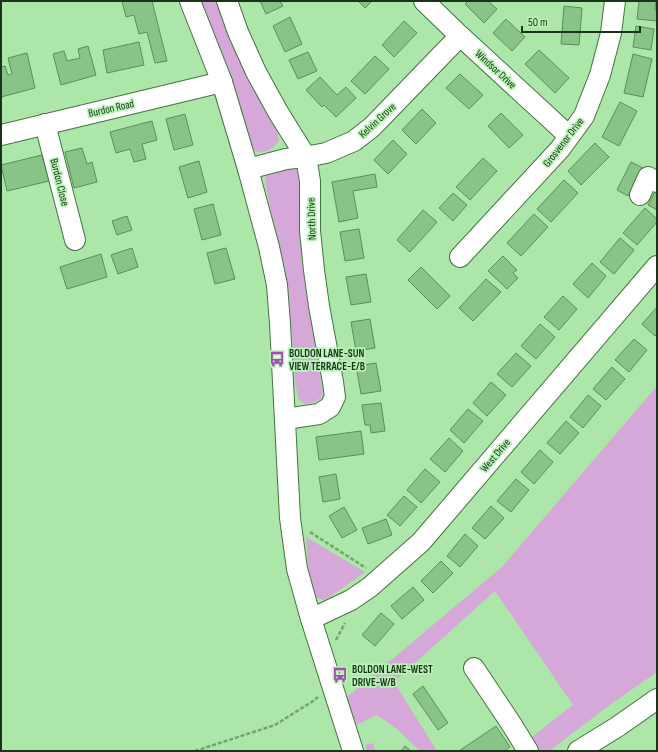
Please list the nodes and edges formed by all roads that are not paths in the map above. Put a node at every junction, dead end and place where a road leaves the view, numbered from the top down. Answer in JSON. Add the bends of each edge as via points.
{"nodes":[{"id":1,"x":190,"y":1,"type":"edge"},
{"id":2,"x":227,"y":1,"type":"edge"},
{"id":3,"x":424,"y":1,"type":"edge"},
{"id":4,"x":615,"y":1,"type":"edge"},
{"id":5,"x":460,"y":36,"type":"junction"},
{"id":6,"x":222,"y":82,"type":"junction"},
{"id":7,"x":45,"y":124,"type":"junction"},
{"id":8,"x":1,"y":135,"type":"edge"},
{"id":9,"x":569,"y":136,"type":"junction"},
{"id":10,"x":306,"y":157,"type":"junction"},
{"id":11,"x":248,"y":169,"type":"junction"},
{"id":12,"x":657,"y":182,"type":"edge"},
{"id":13,"x":640,"y":195,"type":"dead end"},
{"id":14,"x":74,"y":240,"type":"dead end"},
{"id":15,"x":460,"y":257,"type":"dead end"},
{"id":16,"x":657,"y":266,"type":"edge"},
{"id":17,"x":285,"y":419,"type":"junction"},
{"id":18,"x":311,"y":619,"type":"junction"},
{"id":19,"x":474,"y":668,"type":"dead end"},
{"id":20,"x":657,"y":699,"type":"edge"},
{"id":21,"x":353,"y":751,"type":"edge"},
{"id":22,"x":528,"y":751,"type":"edge"},
{"id":23,"x":578,"y":751,"type":"edge"}],
"edges":[{"from":1,"to":6,"type":"street"},
{"from":2,"to":10,"type":"street","name":"North Drive","via":[[256,72]]},
{"from":3,"to":5,"type":"street","name":"Windsor Drive"},
{"from":4,"to":9,"type":"street","name":"Grosvenor Drive","via":[[611,33],[600,75],[584,116]]},
{"from":5,"to":9,"type":"street","name":"Windsor Drive"},
{"from":5,"to":10,"type":"street","name":"Kelvin Grove","via":[[372,128],[354,141],[326,153]]},
{"from":6,"to":7,"type":"street","name":"Burdon Road"},
{"from":6,"to":11,"type":"street"},
{"from":7,"to":8,"type":"street","name":"Burdon Road"},
{"from":7,"to":14,"type":"street","name":"Burdon Close"},
{"from":9,"to":15,"type":"street","name":"Grosvenor Drive","via":[[560,149]]},
{"from":10,"to":11,"type":"street","name":"Kelvin Grove","via":[[286,159]]},
{"from":10,"to":17,"type":"street","name":"North Drive","via":[[310,181],[310,231],[314,270],[335,397],[330,407],[319,414]]},
{"from":11,"to":17,"type":"street","via":[[270,247],[277,285]]},
{"from":12,"to":13,"type":"street","via":[[648,177]]},
{"from":16,"to":18,"type":"street","name":"West Drive","via":[[421,542],[370,587],[351,600]]},
{"from":17,"to":18,"type":"street","via":[[290,518],[297,569]]},
{"from":18,"to":21,"type":"street"},
{"from":19,"to":22,"type":"street"},
{"from":20,"to":23,"type":"street"}]}
